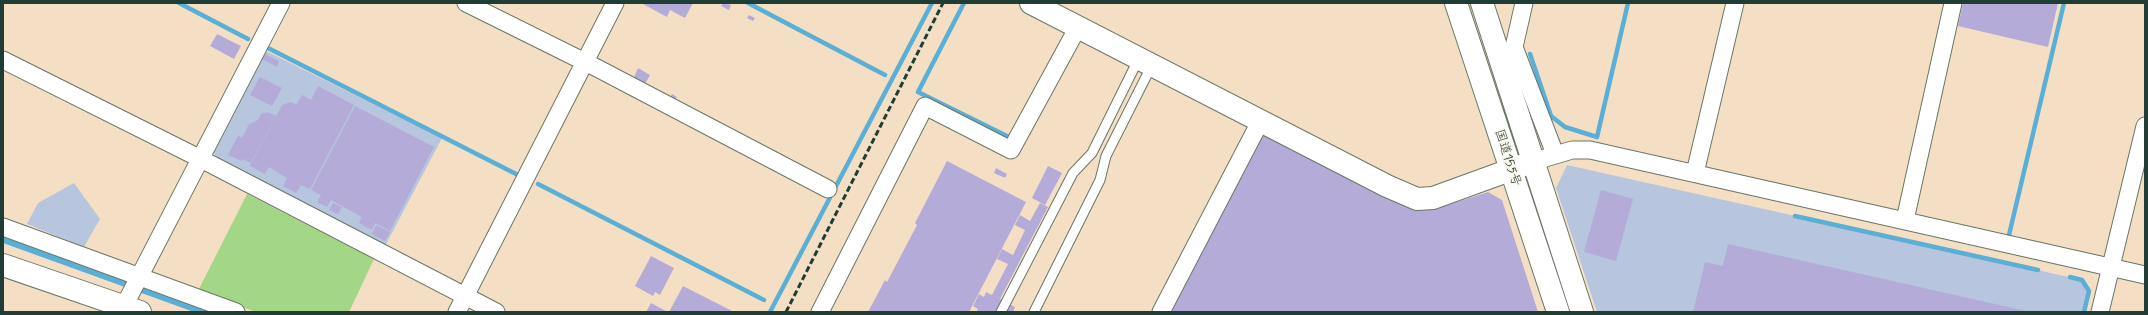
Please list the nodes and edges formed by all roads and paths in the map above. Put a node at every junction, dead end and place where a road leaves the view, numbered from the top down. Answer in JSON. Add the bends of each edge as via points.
{"nodes":[{"id":1,"x":281,"y":3,"type":"edge"},
{"id":2,"x":466,"y":3,"type":"edge"},
{"id":3,"x":615,"y":3,"type":"edge"},
{"id":4,"x":1031,"y":3,"type":"edge"},
{"id":5,"x":1456,"y":3,"type":"edge"},
{"id":6,"x":1482,"y":3,"type":"edge"},
{"id":7,"x":1524,"y":3,"type":"edge"},
{"id":8,"x":1735,"y":3,"type":"edge"},
{"id":9,"x":1953,"y":3,"type":"edge"},
{"id":10,"x":1078,"y":27,"type":"junction"},
{"id":11,"x":3,"y":60,"type":"edge"},
{"id":12,"x":1146,"y":62,"type":"junction"},
{"id":13,"x":586,"y":63,"type":"junction"},
{"id":14,"x":1261,"y":120,"type":"junction"},
{"id":15,"x":2145,"y":126,"type":"edge"},
{"id":16,"x":1555,"y":154,"type":"junction"},
{"id":17,"x":201,"y":159,"type":"junction"},
{"id":18,"x":1532,"y":162,"type":"junction"},
{"id":19,"x":1511,"y":170,"type":"junction"},
{"id":20,"x":1695,"y":173,"type":"junction"},
{"id":21,"x":828,"y":189,"type":"dead end"},
{"id":22,"x":1904,"y":220,"type":"junction"},
{"id":23,"x":3,"y":228,"type":"edge"},
{"id":24,"x":3,"y":265,"type":"edge"},
{"id":25,"x":2112,"y":267,"type":"junction"},
{"id":26,"x":2145,"y":275,"type":"edge"},
{"id":27,"x":132,"y":297,"type":"edge"},
{"id":28,"x":465,"y":297,"type":"junction"},
{"id":29,"x":236,"y":312,"type":"edge"},
{"id":30,"x":457,"y":312,"type":"edge"},
{"id":31,"x":496,"y":312,"type":"edge"},
{"id":32,"x":820,"y":312,"type":"edge"},
{"id":33,"x":1001,"y":312,"type":"edge"},
{"id":34,"x":1034,"y":312,"type":"edge"},
{"id":35,"x":1161,"y":312,"type":"edge"},
{"id":36,"x":1558,"y":312,"type":"edge"},
{"id":37,"x":1582,"y":312,"type":"edge"},
{"id":38,"x":2100,"y":312,"type":"edge"}],
"edges":[{"from":1,"to":17,"type":"street"},
{"from":2,"to":13,"type":"street"},
{"from":3,"to":13,"type":"street"},
{"from":4,"to":10,"type":"main road"},
{"from":5,"to":19,"type":"main road","name":"国道155号"},
{"from":6,"to":18,"type":"main road","name":"国道155号"},
{"from":7,"to":16,"type":"street","via":[[1514,47]]},
{"from":8,"to":20,"type":"street"},
{"from":9,"to":22,"type":"street"},
{"from":10,"to":12,"type":"main road"},
{"from":10,"to":32,"type":"street","via":[[1011,150],[925,106]]},
{"from":11,"to":17,"type":"street"},
{"from":12,"to":14,"type":"main road"},
{"from":12,"to":33,"type":"lane","via":[[1092,153],[1073,173]]},
{"from":12,"to":34,"type":"lane","via":[[1106,156],[1100,180]]},
{"from":13,"to":21,"type":"street"},
{"from":13,"to":28,"type":"street"},
{"from":14,"to":19,"type":"main road","via":[[1417,199],[1433,198]]},
{"from":14,"to":35,"type":"street"},
{"from":15,"to":25,"type":"street"},
{"from":16,"to":18,"type":"street"},
{"from":16,"to":20,"type":"street","via":[[1572,150],[1590,150]]},
{"from":17,"to":27,"type":"street"},
{"from":17,"to":28,"type":"street"},
{"from":18,"to":19,"type":"main road"},
{"from":18,"to":37,"type":"main road","name":"国道155号"},
{"from":19,"to":36,"type":"main road","name":"国道155号"},
{"from":20,"to":22,"type":"street"},
{"from":22,"to":25,"type":"street"},
{"from":23,"to":27,"type":"street"},
{"from":24,"to":27,"type":"main road"},
{"from":25,"to":26,"type":"street"},
{"from":25,"to":38,"type":"street"},
{"from":27,"to":29,"type":"street"},
{"from":28,"to":30,"type":"street"},
{"from":28,"to":31,"type":"street"}]}
